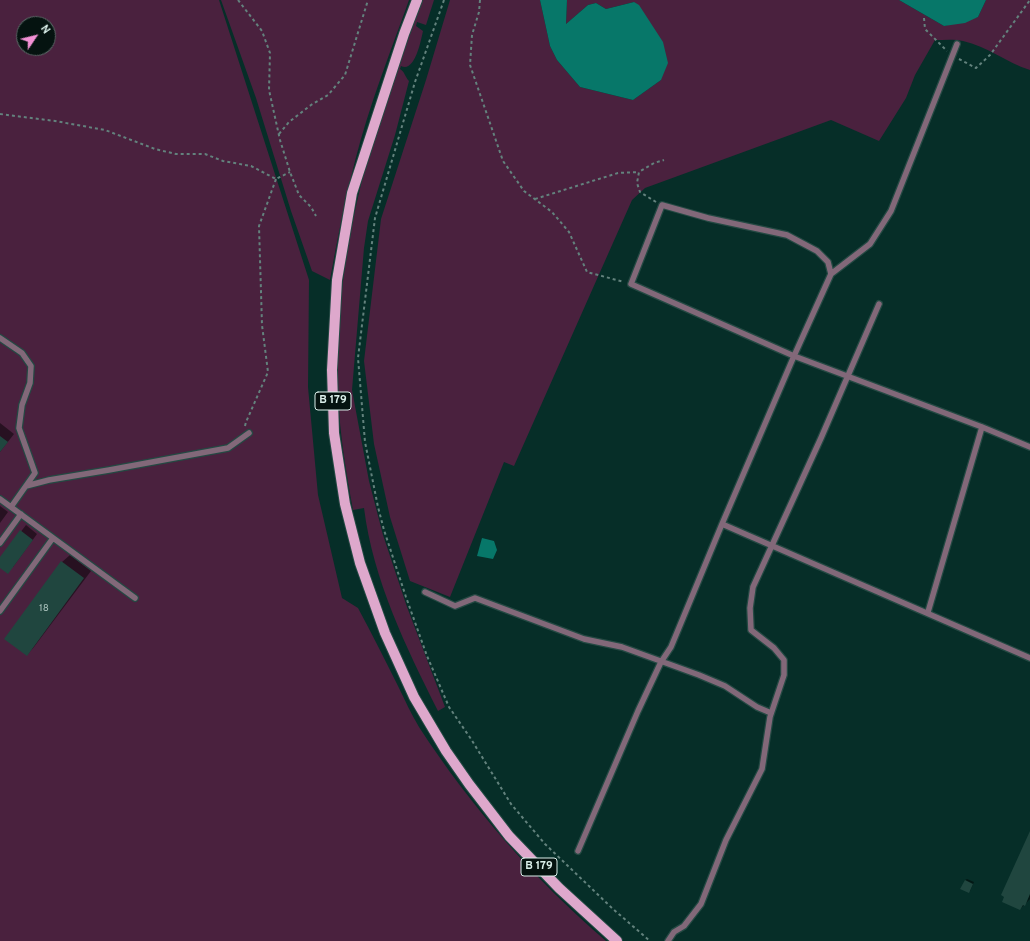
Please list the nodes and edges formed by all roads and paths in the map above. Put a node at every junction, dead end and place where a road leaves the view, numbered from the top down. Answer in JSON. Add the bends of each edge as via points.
{"nodes":[{"id":1,"x":238,"y":0,"type":"edge"},
{"id":2,"x":368,"y":0,"type":"edge"},
{"id":3,"x":417,"y":0,"type":"edge"},
{"id":4,"x":444,"y":0,"type":"edge"},
{"id":5,"x":480,"y":0,"type":"edge"},
{"id":6,"x":1030,"y":0,"type":"edge"},
{"id":7,"x":924,"y":18,"type":"dead end"},
{"id":8,"x":957,"y":44,"type":"dead end"},
{"id":9,"x":953,"y":55,"type":"junction"},
{"id":10,"x":0,"y":114,"type":"edge"},
{"id":11,"x":278,"y":134,"type":"junction"},
{"id":12,"x":664,"y":160,"type":"dead end"},
{"id":13,"x":290,"y":172,"type":"junction"},
{"id":14,"x":639,"y":172,"type":"junction"},
{"id":15,"x":276,"y":179,"type":"junction"},
{"id":16,"x":535,"y":199,"type":"junction"},
{"id":17,"x":662,"y":205,"type":"junction"},
{"id":18,"x":316,"y":216,"type":"dead end"},
{"id":19,"x":831,"y":274,"type":"junction"},
{"id":20,"x":631,"y":284,"type":"junction"},
{"id":21,"x":879,"y":304,"type":"dead end"},
{"id":22,"x":0,"y":338,"type":"edge"},
{"id":23,"x":794,"y":356,"type":"junction"},
{"id":24,"x":847,"y":376,"type":"junction"},
{"id":25,"x":982,"y":427,"type":"junction"},
{"id":26,"x":247,"y":435,"type":"joint"},
{"id":27,"x":1030,"y":447,"type":"edge"},
{"id":28,"x":26,"y":486,"type":"junction"},
{"id":29,"x":0,"y":498,"type":"edge"},
{"id":30,"x":12,"y":507,"type":"junction"},
{"id":31,"x":21,"y":514,"type":"junction"},
{"id":32,"x":722,"y":524,"type":"junction"},
{"id":33,"x":53,"y":538,"type":"junction"},
{"id":34,"x":0,"y":542,"type":"edge"},
{"id":35,"x":772,"y":546,"type":"junction"},
{"id":36,"x":425,"y":592,"type":"dead end"},
{"id":37,"x":135,"y":598,"type":"dead end"},
{"id":38,"x":0,"y":611,"type":"edge"},
{"id":39,"x":928,"y":612,"type":"junction"},
{"id":40,"x":1030,"y":658,"type":"edge"},
{"id":41,"x":661,"y":662,"type":"junction"},
{"id":42,"x":771,"y":713,"type":"junction"},
{"id":43,"x":578,"y":851,"type":"dead end"},
{"id":44,"x":617,"y":941,"type":"edge"},
{"id":45,"x":650,"y":941,"type":"edge"},
{"id":46,"x":668,"y":941,"type":"edge"}],
"edges":[{"from":1,"to":11,"type":"path","via":[[262,31],[270,53],[269,90]]},
{"from":2,"to":11,"type":"path","via":[[345,75],[328,95],[311,104]]},
{"from":3,"to":44,"type":"main road","number":"B 179","via":[[352,193],[337,280],[332,370],[334,433],[345,504],[360,563],[385,633],[414,697],[446,751],[509,836],[559,888]]},
{"from":4,"to":45,"type":"path","via":[[415,82],[375,218],[358,358],[365,442],[378,507],[406,597],[449,707],[472,739],[510,804],[540,839]]},
{"from":5,"to":16,"type":"path","via":[[472,35],[470,65],[503,161],[524,191]]},
{"from":6,"to":9,"type":"path","via":[[990,55],[976,68]]},
{"from":7,"to":9,"type":"path","via":[[925,29]]},
{"from":8,"to":9,"type":"lane"},
{"from":9,"to":19,"type":"lane","via":[[891,211],[870,244]]},
{"from":10,"to":15,"type":"path","via":[[104,130],[155,149],[176,154],[205,154],[223,161],[251,166]]},
{"from":11,"to":13,"type":"path"},
{"from":12,"to":14,"type":"path"},
{"from":13,"to":15,"type":"path"},
{"from":13,"to":18,"type":"path","via":[[300,195]]},
{"from":14,"to":16,"type":"path","via":[[618,173]]},
{"from":14,"to":17,"type":"path","via":[[640,192]]},
{"from":15,"to":26,"type":"path","via":[[259,226],[262,325],[268,372],[246,422]]},
{"from":16,"to":20,"type":"path","via":[[552,212],[569,232],[587,272]]},
{"from":17,"to":19,"type":"lane","via":[[787,235],[817,251],[828,262]]},
{"from":17,"to":20,"type":"lane"},
{"from":19,"to":23,"type":"lane"},
{"from":20,"to":23,"type":"lane"},
{"from":21,"to":24,"type":"lane"},
{"from":22,"to":28,"type":"lane","via":[[22,353],[30,366],[30,383],[22,405],[19,428],[35,473]]},
{"from":23,"to":24,"type":"lane"},
{"from":23,"to":32,"type":"lane"},
{"from":24,"to":25,"type":"lane"},
{"from":24,"to":35,"type":"lane"},
{"from":25,"to":27,"type":"lane"},
{"from":25,"to":39,"type":"lane"},
{"from":26,"to":28,"type":"lane","via":[[228,448]]},
{"from":28,"to":30,"type":"lane"},
{"from":29,"to":30,"type":"lane"},
{"from":30,"to":31,"type":"lane"},
{"from":31,"to":33,"type":"lane"},
{"from":31,"to":34,"type":"lane"},
{"from":32,"to":35,"type":"lane"},
{"from":32,"to":41,"type":"lane","via":[[671,647]]},
{"from":33,"to":37,"type":"lane"},
{"from":33,"to":38,"type":"lane"},
{"from":35,"to":39,"type":"lane"},
{"from":35,"to":42,"type":"lane","via":[[753,587],[750,608],[751,630],[774,648],[784,660],[784,675]]},
{"from":36,"to":41,"type":"lane","via":[[455,606],[475,598],[584,639],[622,647]]},
{"from":39,"to":40,"type":"lane"},
{"from":41,"to":42,"type":"lane","via":[[725,686]]},
{"from":41,"to":43,"type":"lane"},
{"from":42,"to":46,"type":"lane","via":[[762,769],[726,840],[701,904]]}]}
